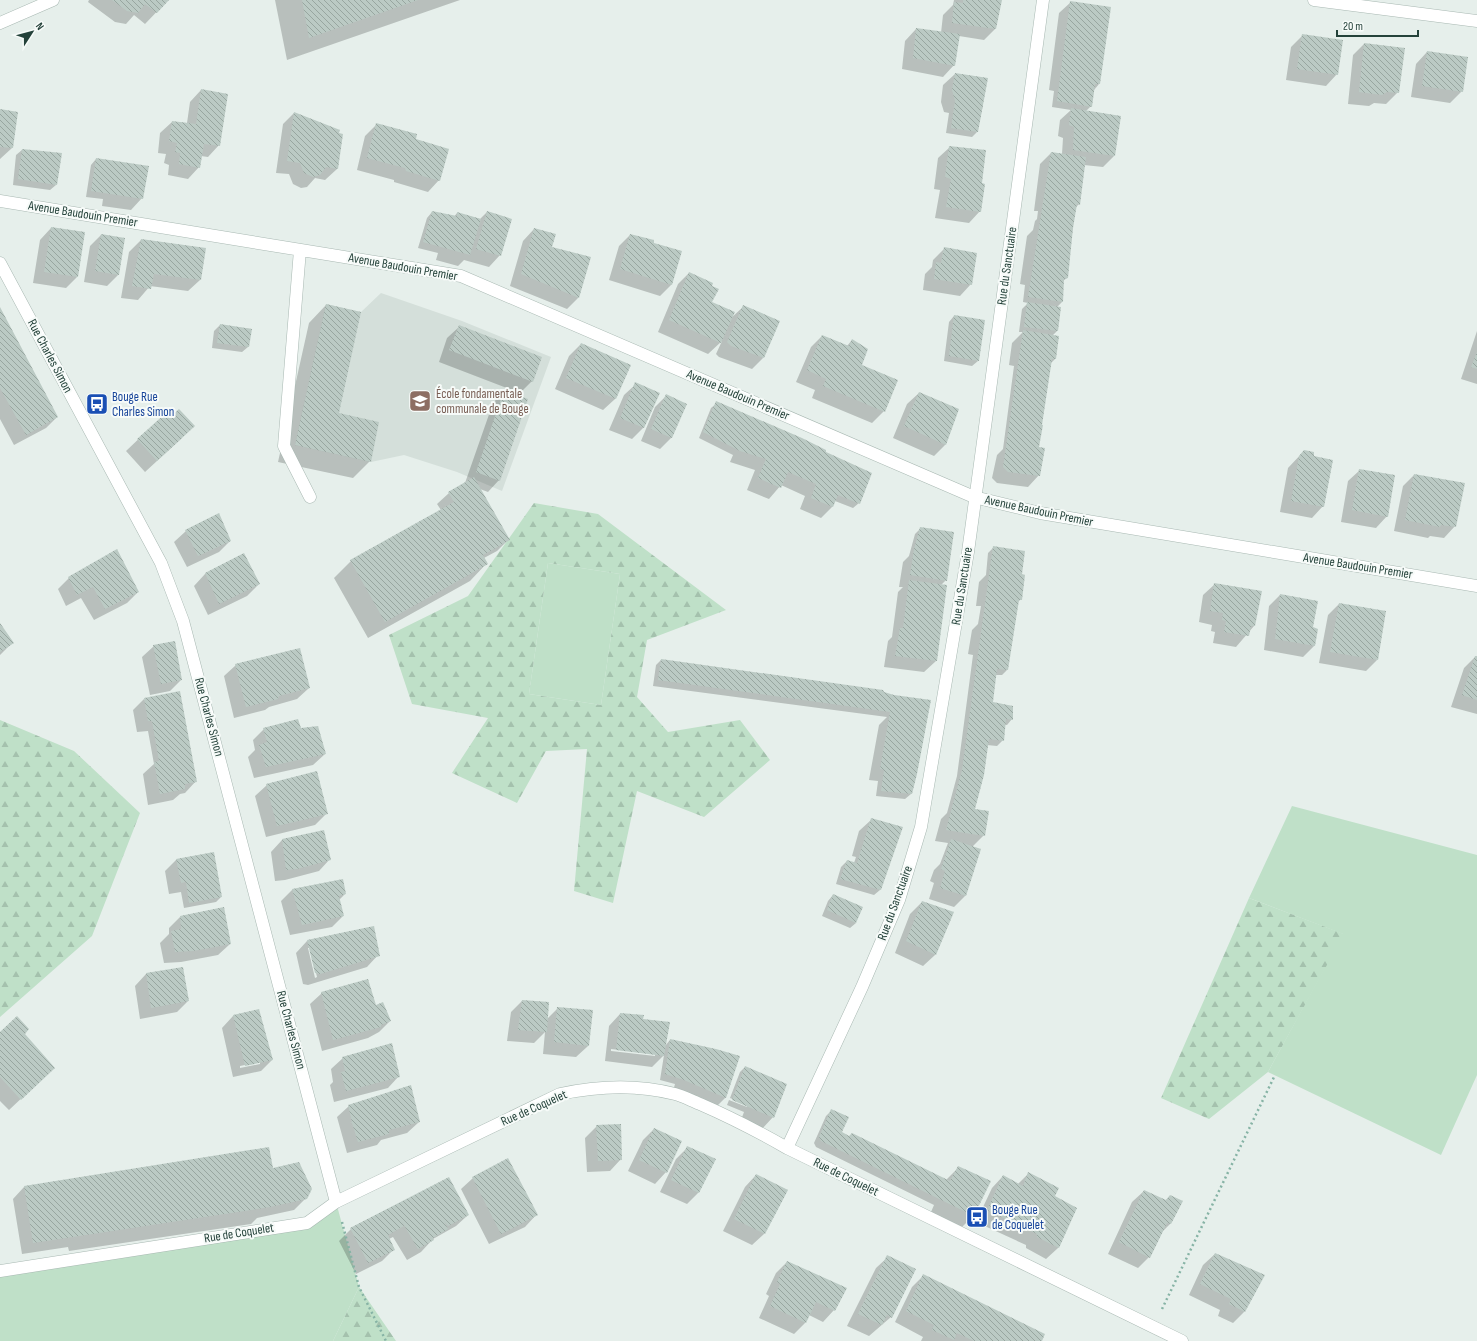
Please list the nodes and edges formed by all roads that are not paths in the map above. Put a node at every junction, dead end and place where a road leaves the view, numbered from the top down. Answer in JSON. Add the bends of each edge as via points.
{"nodes":[{"id":1,"x":53,"y":0,"type":"edge"},
{"id":2,"x":1043,"y":0,"type":"edge"},
{"id":3,"x":1314,"y":0,"type":"edge"},
{"id":4,"x":1477,"y":21,"type":"edge"},
{"id":5,"x":0,"y":23,"type":"edge"},
{"id":6,"x":0,"y":201,"type":"edge"},
{"id":7,"x":300,"y":250,"type":"junction"},
{"id":8,"x":0,"y":263,"type":"edge"},
{"id":9,"x":310,"y":497,"type":"dead end"},
{"id":10,"x":974,"y":497,"type":"junction"},
{"id":11,"x":1477,"y":586,"type":"edge"},
{"id":12,"x":787,"y":1148,"type":"junction"},
{"id":13,"x":336,"y":1202,"type":"junction"},
{"id":14,"x":0,"y":1271,"type":"edge"},
{"id":15,"x":1182,"y":1341,"type":"edge"}],
"edges":[{"from":1,"to":5,"type":"street"},
{"from":2,"to":10,"type":"street","name":"Rue du Sanctuaire"},
{"from":3,"to":4,"type":"street"},
{"from":6,"to":7,"type":"street","name":"Avenue Baudouin Premier"},
{"from":7,"to":9,"type":"street","via":[[284,446]]},
{"from":7,"to":10,"type":"street","name":"Avenue Baudouin Premier","via":[[462,276]]},
{"from":8,"to":13,"type":"street","name":"Rue Charles Simon","via":[[161,563],[183,621]]},
{"from":10,"to":11,"type":"street","name":"Avenue Baudouin Premier","via":[[1040,513]]},
{"from":10,"to":12,"type":"street","name":"Rue du Sanctuaire","via":[[968,552],[921,827],[896,908]]},
{"from":12,"to":13,"type":"street","name":"Rue de Coquelet","via":[[729,1116],[675,1094],[615,1087],[582,1089],[560,1094]]},
{"from":12,"to":15,"type":"street","name":"Rue de Coquelet"},
{"from":13,"to":14,"type":"street","name":"Rue de Coquelet","via":[[307,1223]]}]}
